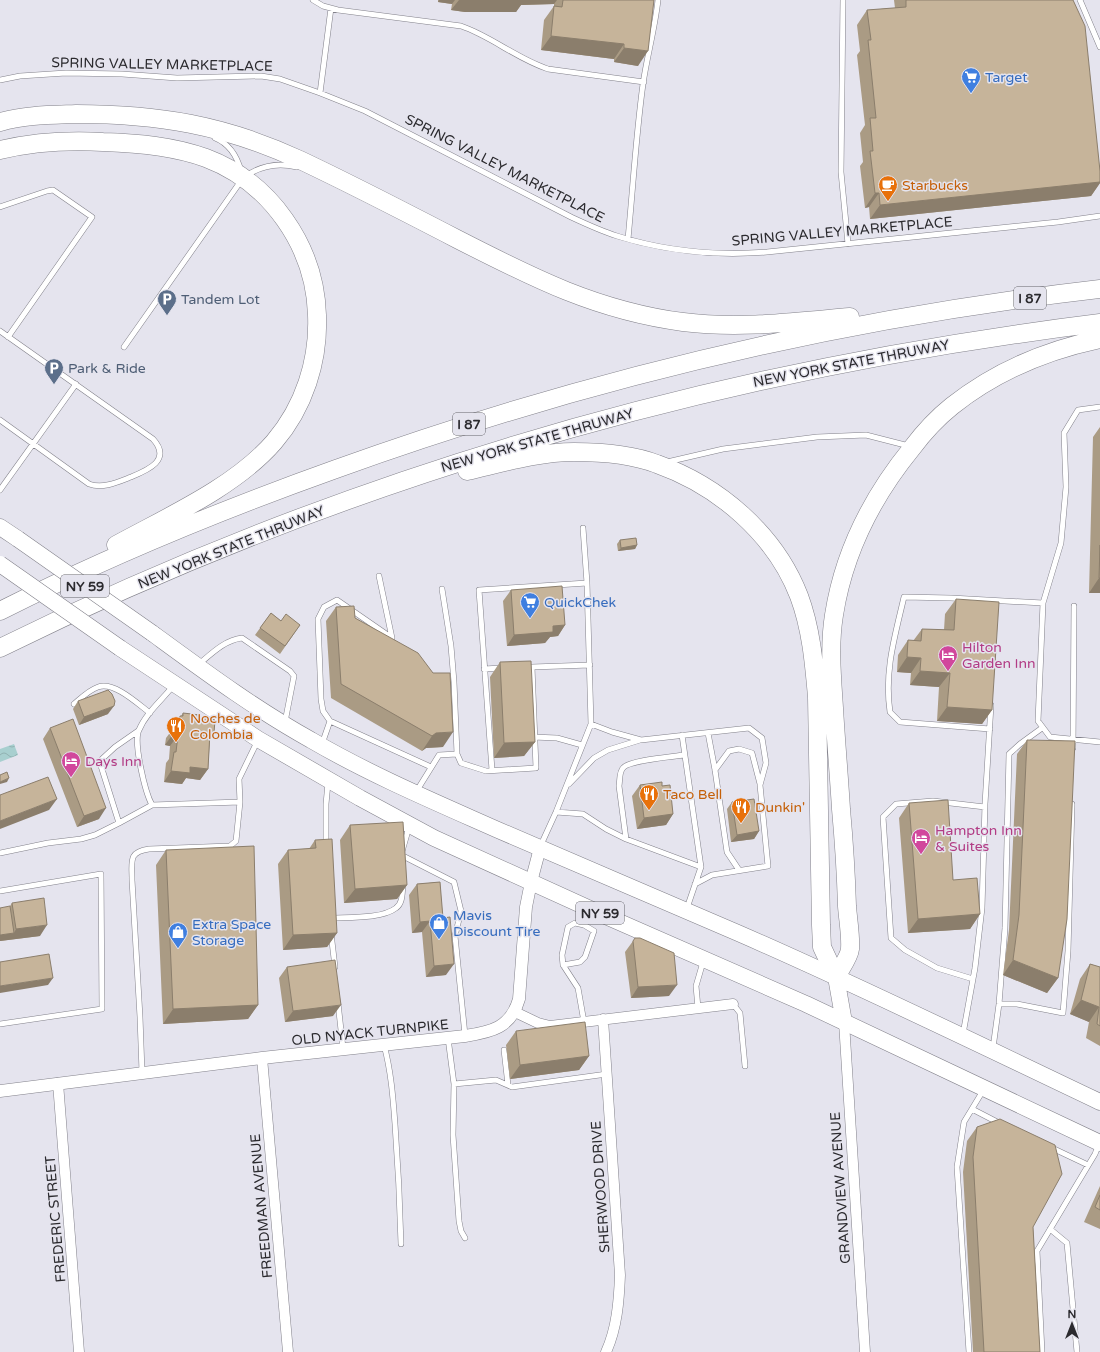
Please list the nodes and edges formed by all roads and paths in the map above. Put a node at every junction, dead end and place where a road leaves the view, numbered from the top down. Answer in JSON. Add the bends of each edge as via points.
{"nodes":[{"id":1,"x":313,"y":0,"type":"edge"},
{"id":2,"x":658,"y":0,"type":"edge"},
{"id":3,"x":843,"y":0,"type":"edge"},
{"id":4,"x":1080,"y":0,"type":"edge"},
{"id":5,"x":331,"y":8,"type":"junction"},
{"id":6,"x":1100,"y":47,"type":"edge"},
{"id":7,"x":0,"y":80,"type":"edge"},
{"id":8,"x":644,"y":82,"type":"junction"},
{"id":9,"x":320,"y":93,"type":"junction"},
{"id":10,"x":72,"y":114,"type":"junction"},
{"id":11,"x":0,"y":122,"type":"edge"},
{"id":12,"x":157,"y":125,"type":"dead end"},
{"id":13,"x":209,"y":136,"type":"dead end"},
{"id":14,"x":0,"y":150,"type":"edge"},
{"id":15,"x":303,"y":169,"type":"dead end"},
{"id":16,"x":318,"y":175,"type":"dead end"},
{"id":17,"x":243,"y":178,"type":"junction"},
{"id":18,"x":383,"y":201,"type":"junction"},
{"id":19,"x":0,"y":207,"type":"edge"},
{"id":20,"x":1100,"y":216,"type":"edge"},
{"id":21,"x":628,"y":239,"type":"junction"},
{"id":22,"x":848,"y":244,"type":"junction"},
{"id":23,"x":1100,"y":289,"type":"edge"},
{"id":24,"x":960,"y":308,"type":"junction"},
{"id":25,"x":1100,"y":323,"type":"edge"},
{"id":26,"x":0,"y":332,"type":"edge"},
{"id":27,"x":8,"y":337,"type":"junction"},
{"id":28,"x":1100,"y":339,"type":"edge"},
{"id":29,"x":124,"y":347,"type":"dead end"},
{"id":30,"x":76,"y":384,"type":"junction"},
{"id":31,"x":1100,"y":407,"type":"edge"},
{"id":32,"x":2,"y":422,"type":"edge"},
{"id":33,"x":0,"y":429,"type":"edge"},
{"id":34,"x":33,"y":444,"type":"junction"},
{"id":35,"x":912,"y":447,"type":"junction"},
{"id":36,"x":658,"y":464,"type":"junction"},
{"id":37,"x":0,"y":490,"type":"edge"},
{"id":38,"x":369,"y":493,"type":"junction"},
{"id":39,"x":0,"y":526,"type":"edge"},
{"id":40,"x":584,"y":528,"type":"dead end"},
{"id":41,"x":0,"y":564,"type":"edge"},
{"id":42,"x":379,"y":576,"type":"dead end"},
{"id":43,"x":587,"y":582,"type":"junction"},
{"id":44,"x":442,"y":589,"type":"dead end"},
{"id":45,"x":997,"y":600,"type":"junction"},
{"id":46,"x":1043,"y":603,"type":"junction"},
{"id":47,"x":1074,"y":606,"type":"dead end"},
{"id":48,"x":997,"y":607,"type":"edge"},
{"id":49,"x":0,"y":610,"type":"edge"},
{"id":50,"x":0,"y":648,"type":"edge"},
{"id":51,"x":590,"y":665,"type":"junction"},
{"id":52,"x":196,"y":666,"type":"junction"},
{"id":53,"x":524,"y":667,"type":"edge"},
{"id":54,"x":532,"y":667,"type":"junction"},
{"id":55,"x":508,"y":668,"type":"edge"},
{"id":56,"x":484,"y":669,"type":"junction"},
{"id":57,"x":174,"y":685,"type":"junction"},
{"id":58,"x":992,"y":698,"type":"edge"},
{"id":59,"x":74,"y":704,"type":"dead end"},
{"id":60,"x":150,"y":713,"type":"junction"},
{"id":61,"x":330,"y":721,"type":"junction"},
{"id":62,"x":592,"y":724,"type":"junction"},
{"id":63,"x":284,"y":725,"type":"junction"},
{"id":64,"x":1042,"y":728,"type":"junction"},
{"id":65,"x":990,"y":729,"type":"junction"},
{"id":66,"x":138,"y":731,"type":"junction"},
{"id":67,"x":708,"y":733,"type":"junction"},
{"id":68,"x":682,"y":735,"type":"junction"},
{"id":69,"x":532,"y":737,"type":"junction"},
{"id":70,"x":258,"y":739,"type":"junction"},
{"id":71,"x":1073,"y":739,"type":"junction"},
{"id":72,"x":641,"y":740,"type":"junction"},
{"id":73,"x":1100,"y":742,"type":"edge"},
{"id":74,"x":582,"y":745,"type":"junction"},
{"id":75,"x":321,"y":746,"type":"junction"},
{"id":76,"x":457,"y":754,"type":"junction"},
{"id":77,"x":1073,"y":755,"type":"edge"},
{"id":78,"x":684,"y":756,"type":"junction"},
{"id":79,"x":431,"y":767,"type":"junction"},
{"id":80,"x":492,"y":770,"type":"junction"},
{"id":81,"x":715,"y":770,"type":"junction"},
{"id":82,"x":328,"y":780,"type":"junction"},
{"id":83,"x":760,"y":785,"type":"junction"},
{"id":84,"x":566,"y":786,"type":"junction"},
{"id":85,"x":415,"y":793,"type":"junction"},
{"id":86,"x":240,"y":802,"type":"junction"},
{"id":87,"x":1072,"y":802,"type":"edge"},
{"id":88,"x":152,"y":804,"type":"junction"},
{"id":89,"x":985,"y":807,"type":"junction"},
{"id":90,"x":556,"y":812,"type":"junction"},
{"id":91,"x":119,"y":823,"type":"junction"},
{"id":92,"x":409,"y":825,"type":"junction"},
{"id":93,"x":626,"y":839,"type":"junction"},
{"id":94,"x":326,"y":848,"type":"edge"},
{"id":95,"x":540,"y":848,"type":"junction"},
{"id":96,"x":0,"y":853,"type":"edge"},
{"id":97,"x":401,"y":855,"type":"junction"},
{"id":98,"x":402,"y":862,"type":"edge"},
{"id":99,"x":701,"y":867,"type":"junction"},
{"id":100,"x":739,"y":870,"type":"junction"},
{"id":101,"x":403,"y":881,"type":"edge"},
{"id":102,"x":530,"y":882,"type":"junction"},
{"id":103,"x":695,"y":884,"type":"junction"},
{"id":104,"x":0,"y":891,"type":"edge"},
{"id":105,"x":591,"y":909,"type":"junction"},
{"id":106,"x":329,"y":910,"type":"edge"},
{"id":107,"x":686,"y":911,"type":"junction"},
{"id":108,"x":330,"y":918,"type":"junction"},
{"id":109,"x":584,"y":925,"type":"junction"},
{"id":110,"x":704,"y":959,"type":"junction"},
{"id":111,"x":563,"y":965,"type":"junction"},
{"id":112,"x":335,"y":971,"type":"edge"},
{"id":113,"x":836,"y":977,"type":"junction"},
{"id":114,"x":973,"y":979,"type":"junction"},
{"id":115,"x":338,"y":1000,"type":"edge"},
{"id":116,"x":733,"y":1004,"type":"joint"},
{"id":117,"x":999,"y":1004,"type":"junction"},
{"id":118,"x":698,"y":1008,"type":"junction"},
{"id":119,"x":515,"y":1012,"type":"junction"},
{"id":120,"x":603,"y":1019,"type":"junction"},
{"id":121,"x":584,"y":1022,"type":"junction"},
{"id":122,"x":844,"y":1022,"type":"junction"},
{"id":123,"x":0,"y":1024,"type":"edge"},
{"id":124,"x":465,"y":1036,"type":"junction"},
{"id":125,"x":963,"y":1037,"type":"junction"},
{"id":126,"x":448,"y":1038,"type":"junction"},
{"id":127,"x":384,"y":1045,"type":"junction"},
{"id":128,"x":343,"y":1049,"type":"junction"},
{"id":129,"x":504,"y":1050,"type":"dead end"},
{"id":130,"x":992,"y":1051,"type":"junction"},
{"id":131,"x":262,"y":1058,"type":"junction"},
{"id":132,"x":745,"y":1066,"type":"dead end"},
{"id":133,"x":142,"y":1072,"type":"junction"},
{"id":134,"x":607,"y":1074,"type":"junction"},
{"id":135,"x":58,"y":1083,"type":"junction"},
{"id":136,"x":454,"y":1084,"type":"junction"},
{"id":137,"x":508,"y":1085,"type":"junction"},
{"id":138,"x":984,"y":1088,"type":"junction"},
{"id":139,"x":0,"y":1091,"type":"edge"},
{"id":140,"x":1100,"y":1102,"type":"edge"},
{"id":141,"x":972,"y":1109,"type":"junction"},
{"id":142,"x":1006,"y":1126,"type":"edge"},
{"id":143,"x":1100,"y":1143,"type":"edge"},
{"id":144,"x":1047,"y":1145,"type":"edge"},
{"id":145,"x":1088,"y":1164,"type":"junction"},
{"id":146,"x":1050,"y":1229,"type":"junction"},
{"id":147,"x":465,"y":1238,"type":"dead end"},
{"id":148,"x":402,"y":1244,"type":"dead end"},
{"id":149,"x":79,"y":1352,"type":"edge"},
{"id":150,"x":288,"y":1352,"type":"edge"},
{"id":151,"x":606,"y":1352,"type":"edge"},
{"id":152,"x":865,"y":1352,"type":"edge"},
{"id":153,"x":969,"y":1352,"type":"edge"},
{"id":154,"x":1042,"y":1352,"type":"edge"},
{"id":155,"x":1077,"y":1352,"type":"edge"}],
"edges":[{"from":1,"to":5,"type":"lane"},
{"from":2,"to":8,"type":"lane"},
{"from":3,"to":22,"type":"lane","via":[[841,172]]},
{"from":4,"to":6,"type":"lane"},
{"from":5,"to":8,"type":"lane","via":[[461,26],[548,69]]},
{"from":5,"to":9,"type":"lane"},
{"from":7,"to":9,"type":"lane","name":"SPRING VALLEY MARKETPLACE","via":[[66,73],[177,78],[260,76],[288,81]]},
{"from":8,"to":21,"type":"lane"},
{"from":9,"to":21,"type":"lane","name":"SPRING VALLEY MARKETPLACE","via":[[387,122],[571,217]]},
{"from":10,"to":11,"type":"highway","via":[[25,117]]},
{"from":10,"to":12,"type":"lane"},
{"from":10,"to":18,"type":"highway","via":[[152,117],[189,122],[225,132],[283,152]]},
{"from":13,"to":17,"type":"lane","via":[[222,141],[232,150],[239,162]]},
{"from":14,"to":17,"type":"highway","via":[[35,143],[66,141],[153,146],[202,157],[224,166]]},
{"from":15,"to":17,"type":"lane","via":[[273,165],[260,168]]},
{"from":16,"to":18,"type":"lane"},
{"from":17,"to":29,"type":"lane"},
{"from":17,"to":49,"type":"highway","via":[[263,194],[288,224],[303,251],[314,284],[317,309],[316,347],[307,384],[296,409],[264,451],[218,488]]},
{"from":18,"to":24,"type":"highway","via":[[559,289],[614,308],[663,319],[702,324],[751,325]]},
{"from":19,"to":27,"type":"lane","via":[[53,190],[92,217]]},
{"from":20,"to":22,"type":"lane","name":"SPRING VALLEY MARKETPLACE"},
{"from":21,"to":22,"type":"lane","name":"SPRING VALLEY MARKETPLACE","via":[[681,250],[723,253],[752,253]]},
{"from":23,"to":24,"type":"highway","number":"I 87"},
{"from":24,"to":49,"type":"highway","number":"I 87","via":[[818,333],[717,356],[586,389],[455,428],[343,466],[224,511],[99,564]]},
{"from":25,"to":38,"type":"highway","name":"NEW YORK STATE THRUWAY","number":"I 87","via":[[916,350],[740,385],[549,435]]},
{"from":26,"to":27,"type":"lane"},
{"from":27,"to":30,"type":"lane"},
{"from":28,"to":35,"type":"highway","via":[[1044,355],[995,378],[949,409]]},
{"from":30,"to":34,"type":"lane"},
{"from":30,"to":34,"type":"lane","via":[[152,439],[159,449],[158,460],[150,468],[128,478],[104,486],[94,486]]},
{"from":31,"to":46,"type":"lane","via":[[1078,410],[1064,433],[1066,488],[1061,543]]},
{"from":32,"to":33,"type":"lane"},
{"from":32,"to":34,"type":"lane"},
{"from":34,"to":37,"type":"lane"},
{"from":35,"to":36,"type":"lane","via":[[866,435],[817,437],[723,449]]},
{"from":35,"to":113,"type":"highway","via":[[884,485],[862,526],[844,570],[834,615],[832,686],[850,951]]},
{"from":36,"to":38,"type":"highway","via":[[619,455],[558,452]]},
{"from":36,"to":113,"type":"highway","via":[[712,491],[731,505],[764,537],[790,576],[799,596],[810,638],[817,696],[822,947]]},
{"from":38,"to":50,"type":"highway","name":"NEW YORK STATE THRUWAY","number":"I 87","via":[[185,564]]},
{"from":39,"to":52,"type":"main road","number":"NY 59","bridge":true},
{"from":40,"to":43,"type":"lane"},
{"from":41,"to":57,"type":"main road","number":"NY 59","bridge":true},
{"from":42,"to":61,"type":"lane","via":[[392,638],[337,600],[324,607],[318,619],[321,699],[323,711]]},
{"from":43,"to":51,"type":"lane"},
{"from":43,"to":56,"type":"lane","via":[[479,590]]},
{"from":44,"to":76,"type":"lane","via":[[454,674]]},
{"from":45,"to":46,"type":"lane"},
{"from":45,"to":48,"type":"lane"},
{"from":45,"to":65,"type":"lane","via":[[904,597],[892,646],[888,677],[890,712],[900,722]]},
{"from":46,"to":64,"type":"lane","via":[[1038,721]]},
{"from":47,"to":71,"type":"lane"},
{"from":51,"to":54,"type":"lane"},
{"from":51,"to":62,"type":"lane"},
{"from":52,"to":63,"type":"main road","number":"NY 59"},
{"from":52,"to":63,"type":"lane","via":[[234,639],[242,638],[260,650],[294,676]]},
{"from":53,"to":54,"type":"lane"},
{"from":54,"to":69,"type":"lane"},
{"from":55,"to":56,"type":"lane"},
{"from":56,"to":80,"type":"lane","via":[[490,719]]},
{"from":57,"to":60,"type":"lane"},
{"from":57,"to":70,"type":"main road","number":"NY 59"},
{"from":58,"to":65,"type":"lane"},
{"from":59,"to":60,"type":"lane","via":[[98,687],[110,687],[122,692]]},
{"from":60,"to":66,"type":"lane"},
{"from":61,"to":75,"type":"lane"},
{"from":61,"to":79,"type":"lane"},
{"from":62,"to":72,"type":"lane"},
{"from":62,"to":74,"type":"lane"},
{"from":63,"to":75,"type":"main road","number":"NY 59"},
{"from":64,"to":71,"type":"lane","via":[[1050,737]]},
{"from":64,"to":117,"type":"lane","via":[[1009,754],[1005,928]]},
{"from":65,"to":89,"type":"lane"},
{"from":66,"to":88,"type":"lane","via":[[139,759],[147,795]]},
{"from":66,"to":91,"type":"lane","via":[[102,759],[101,766]]},
{"from":67,"to":68,"type":"lane"},
{"from":67,"to":81,"type":"lane"},
{"from":67,"to":83,"type":"lane","via":[[749,728],[762,738],[766,764]]},
{"from":68,"to":72,"type":"lane"},
{"from":68,"to":78,"type":"lane"},
{"from":69,"to":74,"type":"lane","via":[[557,738]]},
{"from":69,"to":80,"type":"lane","via":[[536,768]]},
{"from":70,"to":82,"type":"main road","number":"NY 59"},
{"from":70,"to":86,"type":"lane","via":[[239,779]]},
{"from":71,"to":73,"type":"lane"},
{"from":71,"to":77,"type":"lane"},
{"from":72,"to":84,"type":"lane","via":[[608,750],[594,758]]},
{"from":74,"to":84,"type":"lane"},
{"from":75,"to":85,"type":"main road","number":"NY 59"},
{"from":76,"to":79,"type":"lane","via":[[439,756]]},
{"from":76,"to":80,"type":"lane","via":[[461,763],[486,771]]},
{"from":78,"to":93,"type":"lane","via":[[632,763],[623,768],[619,786]]},
{"from":78,"to":99,"type":"lane"},
{"from":79,"to":85,"type":"lane"},
{"from":81,"to":83,"type":"lane","via":[[729,751],[739,749],[752,753]]},
{"from":81,"to":100,"type":"lane","via":[[727,852]]},
{"from":82,"to":92,"type":"main road","number":"NY 59"},
{"from":82,"to":94,"type":"lane"},
{"from":83,"to":100,"type":"lane","via":[[768,866]]},
{"from":84,"to":90,"type":"lane"},
{"from":85,"to":95,"type":"main road","number":"NY 59"},
{"from":86,"to":88,"type":"lane"},
{"from":86,"to":133,"type":"lane","via":[[236,841],[230,846],[149,849],[139,850],[134,854],[132,880]]},
{"from":87,"to":117,"type":"lane","via":[[1068,951],[1063,1013],[1017,1004]]},
{"from":88,"to":91,"type":"lane"},
{"from":89,"to":114,"type":"lane","via":[[982,908]]},
{"from":89,"to":114,"type":"lane","via":[[933,802],[896,804],[883,818],[891,938],[905,950],[937,968]]},
{"from":90,"to":93,"type":"lane","via":[[583,814]]},
{"from":90,"to":95,"type":"lane"},
{"from":91,"to":96,"type":"lane","via":[[81,839]]},
{"from":92,"to":97,"type":"lane"},
{"from":92,"to":102,"type":"main road","number":"NY 59"},
{"from":93,"to":99,"type":"lane"},
{"from":95,"to":102,"type":"street"},
{"from":95,"to":107,"type":"main road","number":"NY 59"},
{"from":97,"to":98,"type":"lane"},
{"from":97,"to":124,"type":"lane","via":[[454,882],[461,911],[455,936]]},
{"from":99,"to":103,"type":"lane"},
{"from":100,"to":103,"type":"lane","via":[[712,875]]},
{"from":101,"to":108,"type":"lane","via":[[402,899],[396,908],[384,914]]},
{"from":102,"to":105,"type":"main road","number":"NY 59"},
{"from":102,"to":119,"type":"street","via":[[520,993]]},
{"from":103,"to":107,"type":"lane"},
{"from":104,"to":123,"type":"lane","via":[[101,874],[102,1010]]},
{"from":105,"to":109,"type":"lane"},
{"from":105,"to":110,"type":"main road","number":"NY 59"},
{"from":106,"to":108,"type":"lane"},
{"from":107,"to":113,"type":"main road","number":"NY 59"},
{"from":108,"to":112,"type":"lane"},
{"from":109,"to":111,"type":"lane","via":[[575,923],[568,927],[562,955]]},
{"from":109,"to":111,"type":"lane","via":[[594,931],[585,956],[580,962]]},
{"from":110,"to":118,"type":"lane","via":[[696,986]]},
{"from":110,"to":122,"type":"main road","number":"NY 59"},
{"from":111,"to":121,"type":"lane","via":[[578,988]]},
{"from":113,"to":122,"type":"main road"},
{"from":113,"to":125,"type":"main road","number":"NY 59"},
{"from":114,"to":125,"type":"lane"},
{"from":115,"to":128,"type":"lane"},
{"from":116,"to":118,"type":"street"},
{"from":116,"to":132,"type":"lane","via":[[740,1013]]},
{"from":117,"to":130,"type":"lane"},
{"from":118,"to":120,"type":"street"},
{"from":119,"to":121,"type":"street","via":[[544,1025]]},
{"from":119,"to":124,"type":"street","name":"OLD NYACK TURNPIKE","via":[[502,1026]]},
{"from":120,"to":121,"type":"street"},
{"from":120,"to":134,"type":"street","name":"SHERWOOD DRIVE"},
{"from":122,"to":138,"type":"main road","number":"NY 59"},
{"from":122,"to":152,"type":"street","name":"GRANDVIEW AVENUE"},
{"from":124,"to":126,"type":"street","name":"OLD NYACK TURNPIKE"},
{"from":125,"to":130,"type":"main road","number":"NY 59"},
{"from":126,"to":127,"type":"street","name":"OLD NYACK TURNPIKE"},
{"from":126,"to":136,"type":"lane"},
{"from":127,"to":128,"type":"street","name":"OLD NYACK TURNPIKE"},
{"from":127,"to":148,"type":"lane","via":[[389,1063],[395,1121]]},
{"from":128,"to":131,"type":"street","name":"OLD NYACK TURNPIKE"},
{"from":129,"to":137,"type":"lane"},
{"from":130,"to":140,"type":"main road","number":"NY 59"},
{"from":131,"to":133,"type":"street","name":"OLD NYACK TURNPIKE"},
{"from":131,"to":150,"type":"street","name":"FREEDMAN AVENUE"},
{"from":133,"to":135,"type":"street","name":"OLD NYACK TURNPIKE"},
{"from":134,"to":137,"type":"lane","via":[[512,1087]]},
{"from":134,"to":151,"type":"street","name":"SHERWOOD DRIVE","via":[[620,1275],[619,1308]]},
{"from":135,"to":139,"type":"street","name":"OLD NYACK TURNPIKE"},
{"from":135,"to":149,"type":"street","name":"FREDERIC STREET"},
{"from":136,"to":137,"type":"lane","via":[[496,1080]]},
{"from":136,"to":147,"type":"lane","via":[[453,1135],[459,1221]]},
{"from":138,"to":141,"type":"lane"},
{"from":138,"to":143,"type":"main road","number":"NY 59"},
{"from":141,"to":142,"type":"lane"},
{"from":141,"to":153,"type":"lane","via":[[964,1122],[957,1167]]},
{"from":143,"to":145,"type":"lane"},
{"from":144,"to":145,"type":"lane"},
{"from":145,"to":146,"type":"lane"},
{"from":146,"to":154,"type":"lane","via":[[1037,1251]]},
{"from":146,"to":155,"type":"lane","via":[[1067,1243]]}]}
